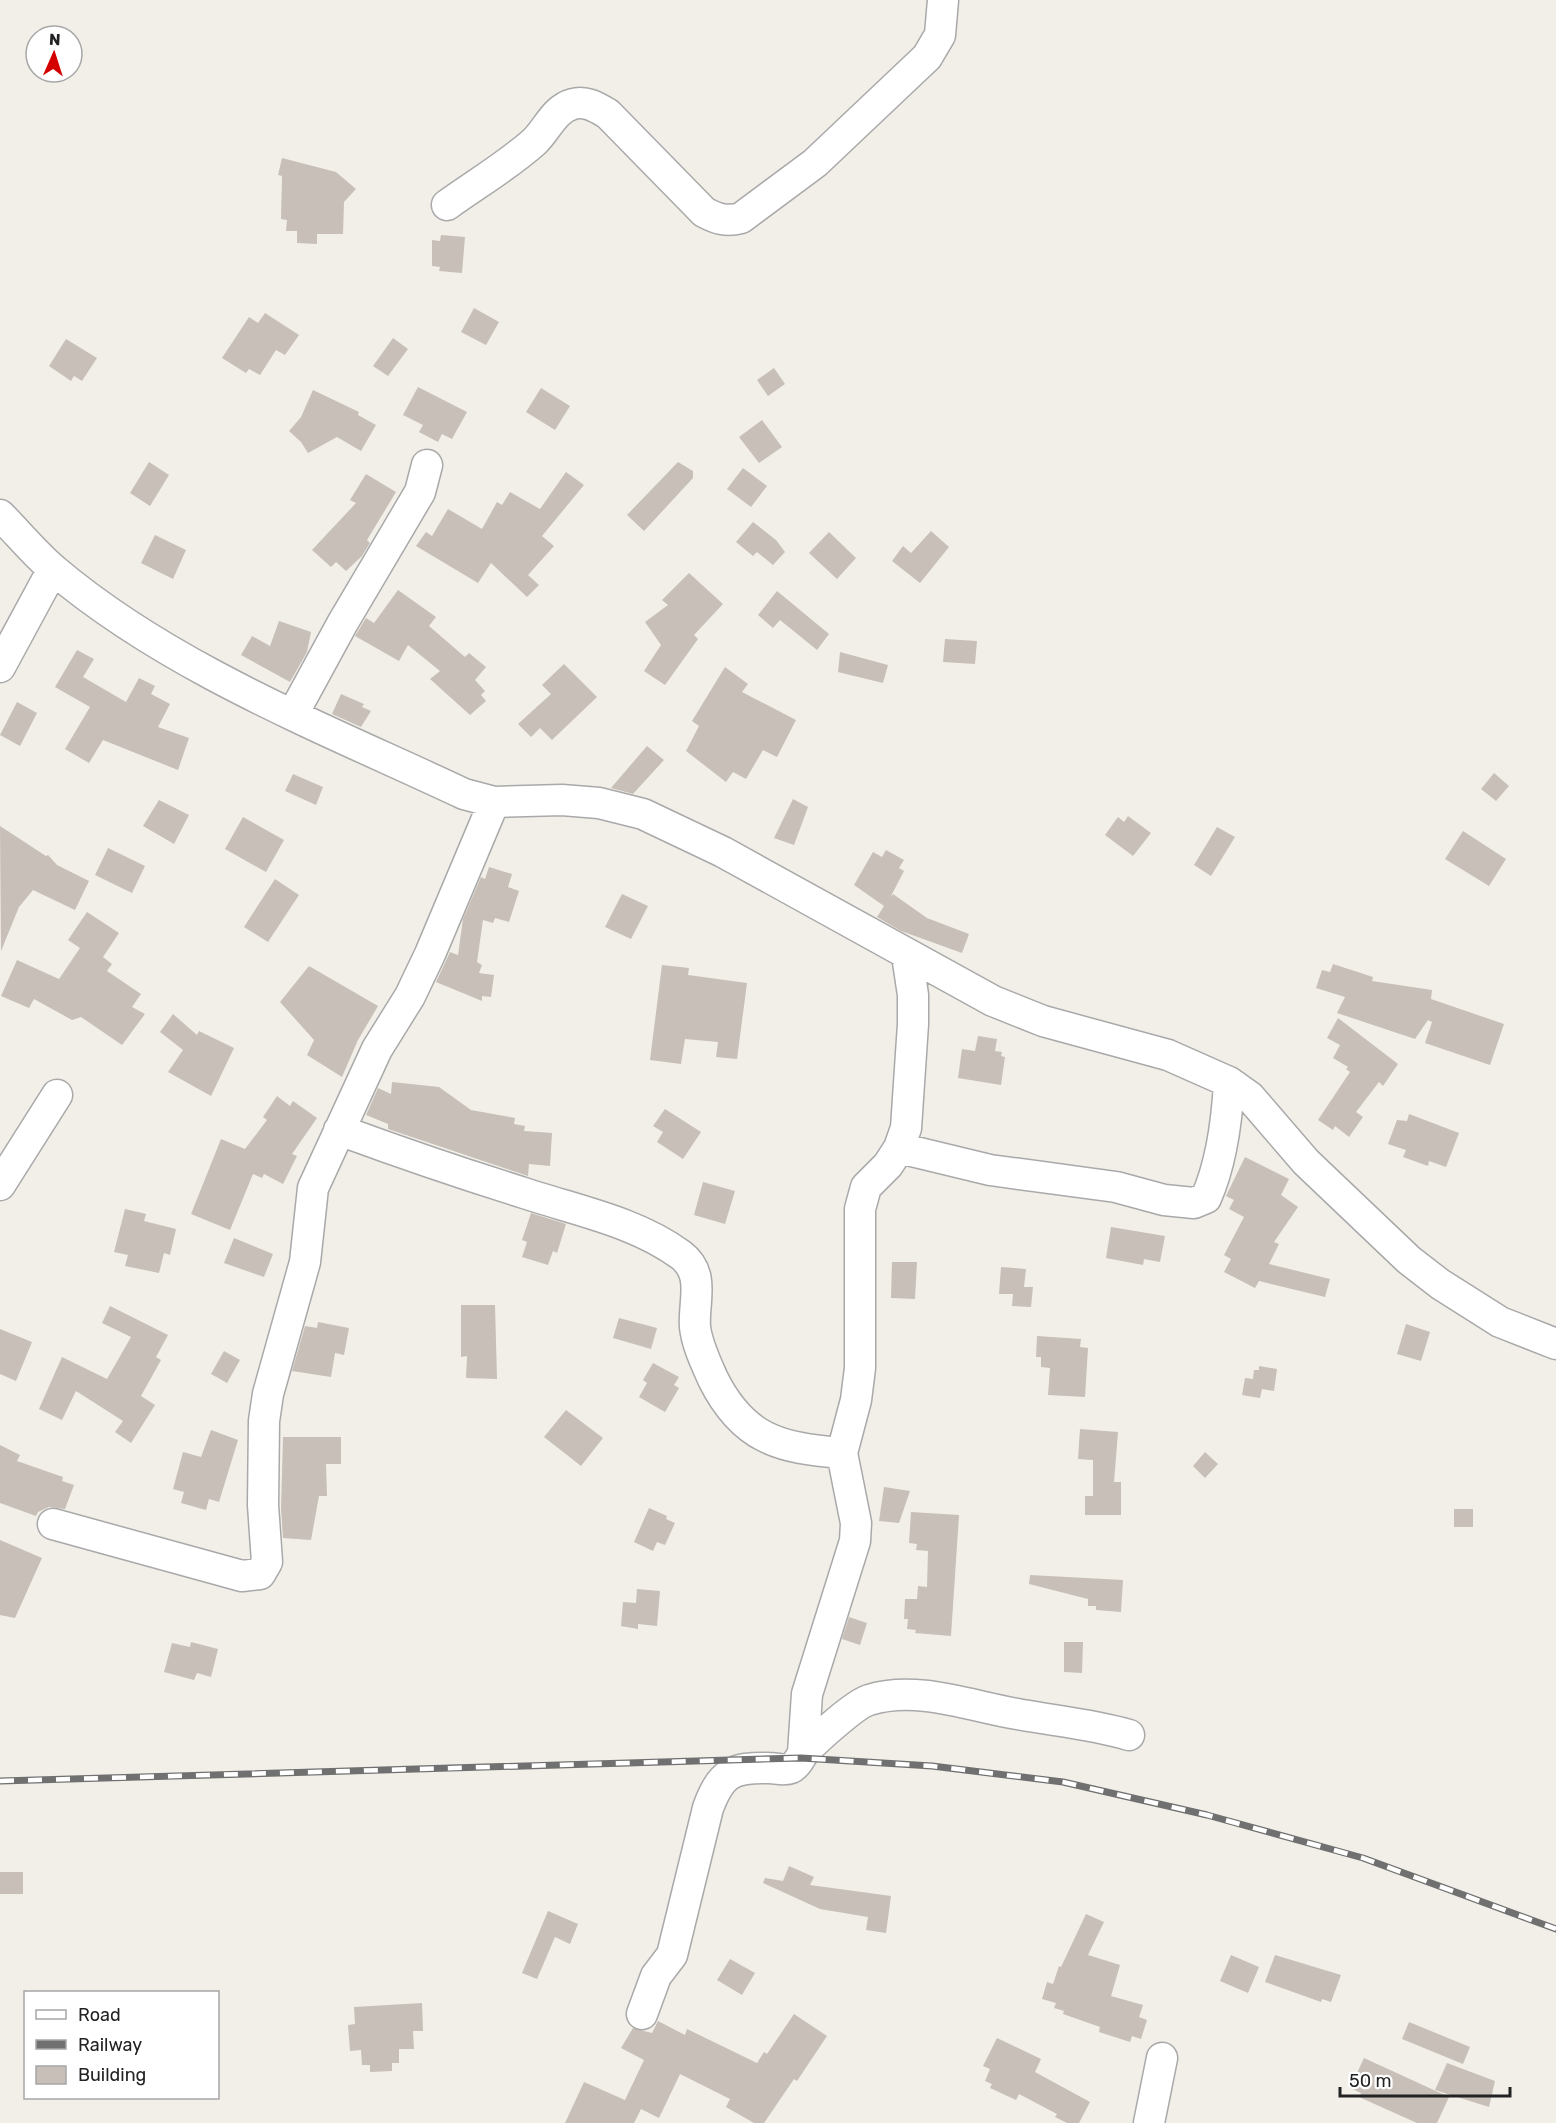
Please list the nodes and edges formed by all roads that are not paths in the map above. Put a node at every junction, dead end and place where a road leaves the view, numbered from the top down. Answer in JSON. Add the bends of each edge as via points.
{"nodes":[{"id":1,"x":944,"y":0,"type":"edge"},
{"id":2,"x":447,"y":206,"type":"dead end"},
{"id":3,"x":427,"y":465,"type":"dead end"},
{"id":4,"x":0,"y":515,"type":"edge"},
{"id":5,"x":53,"y":569,"type":"junction"},
{"id":6,"x":0,"y":667,"type":"edge"},
{"id":7,"x":293,"y":714,"type":"junction"},
{"id":8,"x":494,"y":802,"type":"junction"},
{"id":9,"x":907,"y":955,"type":"junction"},
{"id":10,"x":1229,"y":1082,"type":"junction"},
{"id":11,"x":57,"y":1095,"type":"dead end"},
{"id":12,"x":339,"y":1130,"type":"junction"},
{"id":13,"x":899,"y":1148,"type":"junction"},
{"id":14,"x":0,"y":1185,"type":"edge"},
{"id":15,"x":1556,"y":1344,"type":"edge"},
{"id":16,"x":842,"y":1453,"type":"junction"},
{"id":17,"x":53,"y":1524,"type":"dead end"},
{"id":18,"x":1129,"y":1734,"type":"dead end"},
{"id":19,"x":803,"y":1753,"type":"junction"},
{"id":20,"x":642,"y":2014,"type":"dead end"},
{"id":21,"x":1162,"y":2058,"type":"dead end"},
{"id":22,"x":1149,"y":2123,"type":"edge"}],
"edges":[{"from":1,"to":2,"type":"street","via":[[940,35],[927,57],[815,163],[741,218],[717,219],[704,212],[608,114],[591,104],[574,103],[560,110],[536,141]]},
{"from":3,"to":7,"type":"street","via":[[420,492]]},
{"from":4,"to":5,"type":"street"},
{"from":5,"to":6,"type":"street"},
{"from":5,"to":7,"type":"street","via":[[158,644]]},
{"from":7,"to":8,"type":"street","via":[[464,794]]},
{"from":8,"to":9,"type":"street","via":[[562,800],[599,803],[643,814],[723,852]]},
{"from":8,"to":12,"type":"street","via":[[430,954],[410,996],[377,1048]]},
{"from":9,"to":10,"type":"street","via":[[993,1002],[1044,1021],[1168,1055]]},
{"from":9,"to":13,"type":"street","via":[[913,1024],[906,1128]]},
{"from":10,"to":13,"type":"street","via":[[1227,1116],[1211,1186],[1206,1198],[1194,1203],[1164,1200],[1116,1187],[990,1170]]},
{"from":10,"to":15,"type":"street","via":[[1250,1097],[1306,1162],[1409,1260],[1500,1322]]},
{"from":11,"to":14,"type":"street"},
{"from":12,"to":16,"type":"street","via":[[633,1228],[682,1256],[694,1268],[697,1338],[720,1391],[739,1419],[772,1442]]},
{"from":12,"to":17,"type":"street","via":[[313,1188],[305,1262],[268,1394],[263,1505],[267,1562],[260,1574],[242,1576]]},
{"from":13,"to":16,"type":"street","via":[[861,1197],[860,1368]]},
{"from":16,"to":19,"type":"street","via":[[856,1523],[855,1541],[807,1694]]},
{"from":18,"to":19,"type":"street","via":[[950,1699],[908,1695],[867,1700]]},
{"from":19,"to":20,"type":"street","via":[[795,1766],[734,1771],[716,1787],[672,1955],[657,1976]]},
{"from":21,"to":22,"type":"street"}]}
